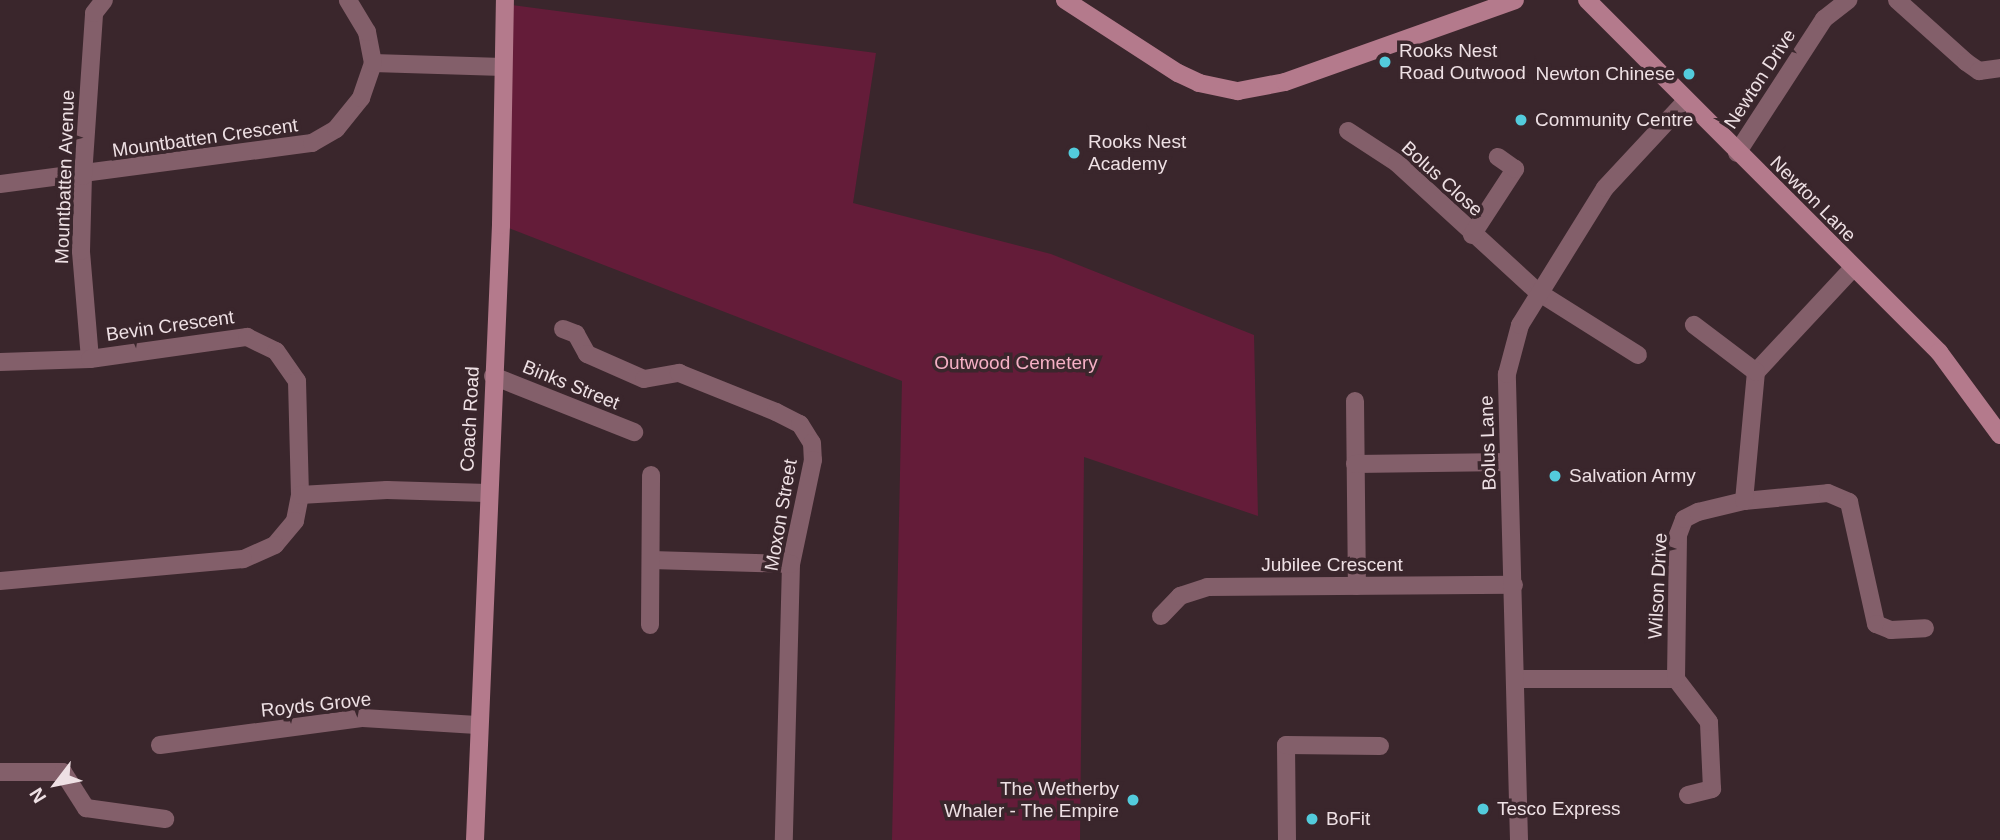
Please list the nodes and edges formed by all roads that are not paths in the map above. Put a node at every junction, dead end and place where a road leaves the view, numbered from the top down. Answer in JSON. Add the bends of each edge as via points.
{"nodes":[{"id":1,"x":104,"y":0,"type":"edge"},
{"id":2,"x":348,"y":0,"type":"edge"},
{"id":3,"x":505,"y":0,"type":"edge"},
{"id":4,"x":1065,"y":0,"type":"edge"},
{"id":5,"x":1515,"y":0,"type":"edge"},
{"id":6,"x":1587,"y":0,"type":"edge"},
{"id":7,"x":1848,"y":0,"type":"edge"},
{"id":8,"x":1897,"y":0,"type":"edge"},
{"id":9,"x":373,"y":63,"type":"junction"},
{"id":10,"x":503,"y":67,"type":"junction"},
{"id":11,"x":2000,"y":68,"type":"edge"},
{"id":12,"x":1685,"y":102,"type":"junction"},
{"id":13,"x":1348,"y":131,"type":"dead end"},
{"id":14,"x":1737,"y":153,"type":"junction"},
{"id":15,"x":1498,"y":157,"type":"dead end"},
{"id":16,"x":83,"y":176,"type":"junction"},
{"id":17,"x":0,"y":184,"type":"edge"},
{"id":18,"x":1472,"y":234,"type":"junction"},
{"id":19,"x":1853,"y":268,"type":"junction"},
{"id":20,"x":1538,"y":292,"type":"junction"},
{"id":21,"x":1694,"y":325,"type":"dead end"},
{"id":22,"x":563,"y":329,"type":"dead end"},
{"id":23,"x":1638,"y":355,"type":"dead end"},
{"id":24,"x":90,"y":359,"type":"junction"},
{"id":25,"x":0,"y":362,"type":"edge"},
{"id":26,"x":1756,"y":372,"type":"junction"},
{"id":27,"x":493,"y":376,"type":"junction"},
{"id":28,"x":1355,"y":401,"type":"dead end"},
{"id":29,"x":634,"y":432,"type":"dead end"},
{"id":30,"x":2000,"y":435,"type":"edge"},
{"id":31,"x":1509,"y":462,"type":"junction"},
{"id":32,"x":1355,"y":464,"type":"junction"},
{"id":33,"x":651,"y":475,"type":"dead end"},
{"id":34,"x":487,"y":493,"type":"junction"},
{"id":35,"x":300,"y":495,"type":"junction"},
{"id":36,"x":1744,"y":501,"type":"junction"},
{"id":37,"x":651,"y":560,"type":"junction"},
{"id":38,"x":791,"y":564,"type":"junction"},
{"id":39,"x":0,"y":581,"type":"edge"},
{"id":40,"x":1514,"y":585,"type":"junction"},
{"id":41,"x":1357,"y":586,"type":"junction"},
{"id":42,"x":1161,"y":616,"type":"dead end"},
{"id":43,"x":650,"y":625,"type":"dead end"},
{"id":44,"x":1925,"y":628,"type":"dead end"},
{"id":45,"x":1516,"y":679,"type":"junction"},
{"id":46,"x":1676,"y":679,"type":"junction"},
{"id":47,"x":477,"y":725,"type":"junction"},
{"id":48,"x":160,"y":745,"type":"dead end"},
{"id":49,"x":1380,"y":746,"type":"dead end"},
{"id":50,"x":0,"y":772,"type":"edge"},
{"id":51,"x":1688,"y":794,"type":"dead end"},
{"id":52,"x":165,"y":819,"type":"dead end"},
{"id":53,"x":475,"y":840,"type":"edge"},
{"id":54,"x":784,"y":840,"type":"edge"},
{"id":55,"x":1287,"y":840,"type":"edge"},
{"id":56,"x":1519,"y":840,"type":"edge"}],
"edges":[{"from":1,"to":16,"type":"street","name":"Mountbatten Avenue","via":[[94,13]]},
{"from":2,"to":9,"type":"street","via":[[367,32]]},
{"from":3,"to":10,"type":"street","name":"Coach Road"},
{"from":4,"to":5,"type":"street","via":[[1178,73],[1238,91],[1285,82]]},
{"from":6,"to":12,"type":"street","name":"Newton Lane"},
{"from":7,"to":14,"type":"street","name":"Newton Drive","via":[[1824,19]]},
{"from":8,"to":11,"type":"street","via":[[1979,71]]},
{"from":9,"to":10,"type":"street"},
{"from":9,"to":16,"type":"street","name":"Mountbatten Crescent","via":[[361,98],[336,129],[312,143]]},
{"from":10,"to":27,"type":"street","name":"Coach Road","via":[[502,225]]},
{"from":12,"to":14,"type":"street","name":"Newton Lane"},
{"from":12,"to":20,"type":"street","name":"Bolus Lane","via":[[1605,188]]},
{"from":13,"to":18,"type":"street","name":"Bolus Close","via":[[1397,163]]},
{"from":14,"to":19,"type":"street","name":"Newton Lane"},
{"from":15,"to":18,"type":"street","name":"Bolus Close","via":[[1515,169]]},
{"from":16,"to":17,"type":"street","name":"Mountbatten Crescent"},
{"from":16,"to":24,"type":"street","name":"Mountbatten Avenue","via":[[81,251]]},
{"from":18,"to":20,"type":"street","name":"Bolus Close"},
{"from":19,"to":26,"type":"street"},
{"from":19,"to":30,"type":"street","name":"Newton Lane","via":[[1939,352]]},
{"from":20,"to":23,"type":"street","name":"Bolus Close"},
{"from":20,"to":31,"type":"street","name":"Bolus Lane","via":[[1520,325],[1507,374]]},
{"from":21,"to":26,"type":"street"},
{"from":22,"to":38,"type":"street","name":"Moxon Street","via":[[576,334],[587,354],[644,379],[679,373],[800,424],[812,443],[813,460]]},
{"from":24,"to":25,"type":"street","name":"Bevin Crescent"},
{"from":24,"to":35,"type":"street","name":"Bevin Crescent","via":[[247,337],[276,351],[297,381]]},
{"from":26,"to":36,"type":"street"},
{"from":27,"to":29,"type":"street","name":"Binks Street"},
{"from":27,"to":34,"type":"street","name":"Coach Road"},
{"from":28,"to":32,"type":"street"},
{"from":31,"to":32,"type":"street"},
{"from":31,"to":40,"type":"street","name":"Bolus Lane"},
{"from":32,"to":41,"type":"street"},
{"from":33,"to":37,"type":"street"},
{"from":34,"to":35,"type":"street","via":[[387,490]]},
{"from":34,"to":47,"type":"street","name":"Coach Road"},
{"from":35,"to":39,"type":"street","name":"Bevin Crescent","via":[[295,521],[275,545],[243,559]]},
{"from":36,"to":44,"type":"street","name":"Wilson Drive","via":[[1828,493],[1849,502],[1876,624],[1891,629]]},
{"from":36,"to":46,"type":"street","name":"Wilson Drive","via":[[1698,512],[1685,519],[1678,535]]},
{"from":37,"to":38,"type":"street"},
{"from":37,"to":43,"type":"street"},
{"from":38,"to":54,"type":"street","name":"Moxon Street"},
{"from":40,"to":41,"type":"street","name":"Jubilee Crescent"},
{"from":40,"to":45,"type":"street","name":"Bolus Lane"},
{"from":41,"to":42,"type":"street","name":"Jubilee Crescent","via":[[1207,587],[1180,596]]},
{"from":45,"to":46,"type":"street"},
{"from":45,"to":56,"type":"street","name":"Bolus Lane"},
{"from":46,"to":51,"type":"street","via":[[1709,722],[1712,789]]},
{"from":47,"to":48,"type":"street","name":"Royds Grove","via":[[363,718]]},
{"from":47,"to":53,"type":"street","name":"Coach Road"},
{"from":49,"to":55,"type":"street","via":[[1286,745]]},
{"from":50,"to":52,"type":"street","via":[[63,772],[86,808]]}]}
